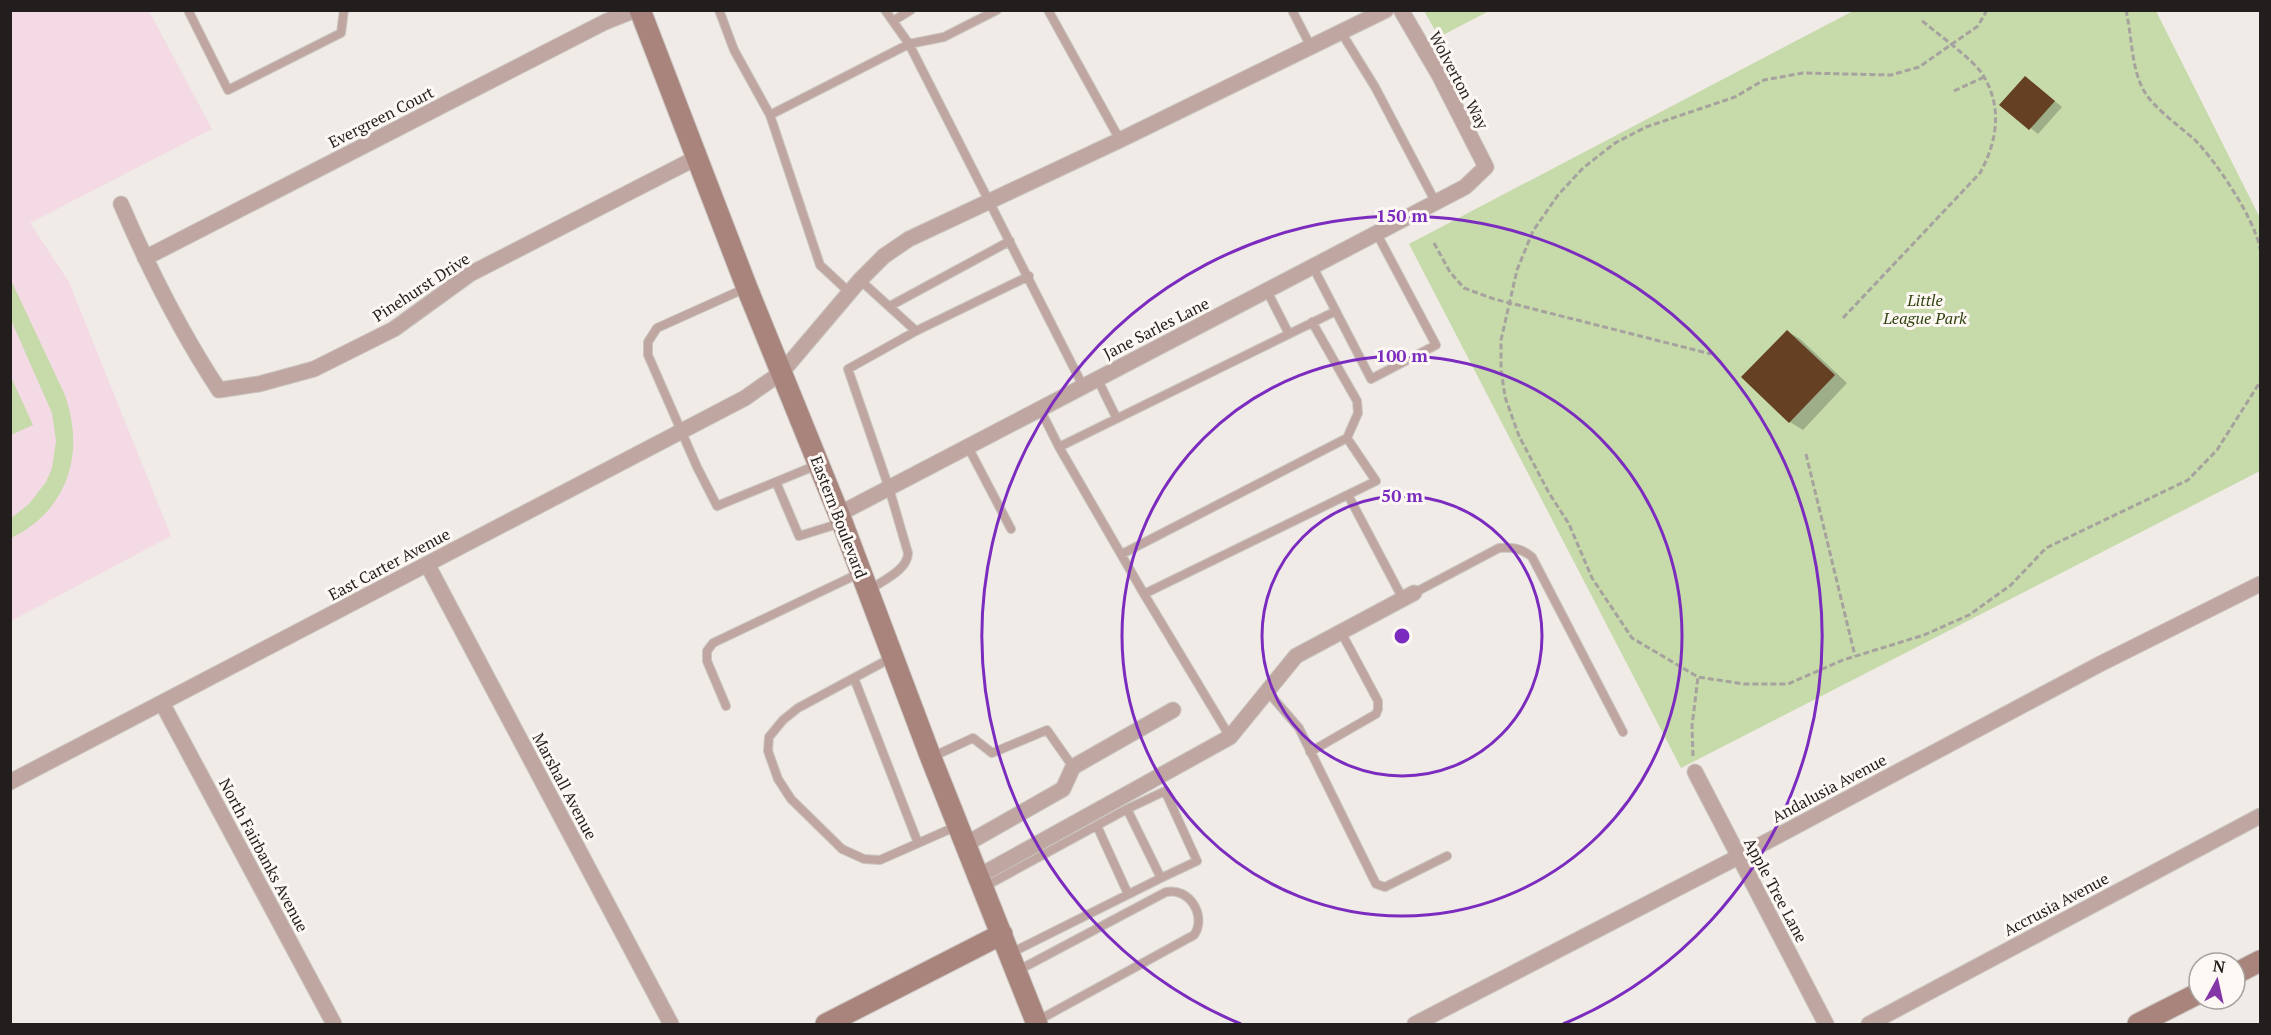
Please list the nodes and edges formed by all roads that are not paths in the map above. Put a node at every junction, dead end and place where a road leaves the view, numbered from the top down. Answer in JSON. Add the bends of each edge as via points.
{"nodes":[{"id":1,"x":188,"y":10,"type":"edge"},
{"id":2,"x":344,"y":10,"type":"edge"},
{"id":3,"x":635,"y":10,"type":"edge"},
{"id":4,"x":640,"y":10,"type":"edge"},
{"id":5,"x":719,"y":10,"type":"edge"},
{"id":6,"x":885,"y":10,"type":"edge"},
{"id":7,"x":911,"y":10,"type":"edge"},
{"id":8,"x":997,"y":10,"type":"edge"},
{"id":9,"x":1048,"y":10,"type":"edge"},
{"id":10,"x":1292,"y":10,"type":"edge"},
{"id":11,"x":1386,"y":10,"type":"edge"},
{"id":12,"x":1401,"y":10,"type":"edge"},
{"id":13,"x":893,"y":21,"type":"junction"},
{"id":14,"x":1341,"y":32,"type":"junction"},
{"id":15,"x":909,"y":44,"type":"junction"},
{"id":16,"x":1311,"y":46,"type":"junction"},
{"id":17,"x":770,"y":115,"type":"junction"},
{"id":18,"x":1120,"y":140,"type":"junction"},
{"id":19,"x":698,"y":157,"type":"junction"},
{"id":20,"x":1485,"y":167,"type":"joint"},
{"id":21,"x":990,"y":201,"type":"junction"},
{"id":22,"x":1436,"y":203,"type":"junction"},
{"id":23,"x":121,"y":204,"type":"dead end"},
{"id":24,"x":1377,"y":234,"type":"junction"},
{"id":25,"x":1010,"y":241,"type":"junction"},
{"id":26,"x":145,"y":258,"type":"junction"},
{"id":27,"x":1313,"y":267,"type":"junction"},
{"id":28,"x":1029,"y":276,"type":"junction"},
{"id":29,"x":860,"y":280,"type":"junction"},
{"id":30,"x":747,"y":288,"type":"junction"},
{"id":31,"x":1267,"y":291,"type":"junction"},
{"id":32,"x":849,"y":292,"type":"junction"},
{"id":33,"x":890,"y":306,"type":"junction"},
{"id":34,"x":1336,"y":311,"type":"junction"},
{"id":35,"x":1312,"y":322,"type":"junction"},
{"id":36,"x":916,"y":331,"type":"junction"},
{"id":37,"x":1289,"y":334,"type":"junction"},
{"id":38,"x":782,"y":372,"type":"junction"},
{"id":39,"x":1090,"y":382,"type":"junction"},
{"id":40,"x":1040,"y":409,"type":"junction"},
{"id":41,"x":1116,"y":417,"type":"junction"},
{"id":42,"x":683,"y":432,"type":"junction"},
{"id":43,"x":1347,"y":438,"type":"junction"},
{"id":44,"x":968,"y":447,"type":"junction"},
{"id":45,"x":1059,"y":447,"type":"junction"},
{"id":46,"x":819,"y":465,"type":"junction"},
{"id":47,"x":776,"y":482,"type":"junction"},
{"id":48,"x":889,"y":488,"type":"junction"},
{"id":49,"x":1348,"y":495,"type":"junction"},
{"id":50,"x":840,"y":518,"type":"junction"},
{"id":51,"x":1011,"y":528,"type":"dead end"},
{"id":52,"x":1122,"y":554,"type":"junction"},
{"id":53,"x":427,"y":564,"type":"junction"},
{"id":54,"x":864,"y":581,"type":"junction"},
{"id":55,"x":2260,"y":584,"type":"edge"},
{"id":56,"x":1144,"y":594,"type":"junction"},
{"id":57,"x":1408,"y":596,"type":"junction"},
{"id":58,"x":1341,"y":632,"type":"junction"},
{"id":59,"x":892,"y":657,"type":"junction"},
{"id":60,"x":854,"y":678,"type":"junction"},
{"id":61,"x":1267,"y":691,"type":"junction"},
{"id":62,"x":162,"y":703,"type":"junction"},
{"id":63,"x":726,"y":706,"type":"dead end"},
{"id":64,"x":1173,"y":710,"type":"dead end"},
{"id":65,"x":1623,"y":732,"type":"dead end"},
{"id":66,"x":1230,"y":737,"type":"junction"},
{"id":67,"x":1310,"y":752,"type":"junction"},
{"id":68,"x":931,"y":758,"type":"junction"},
{"id":69,"x":1073,"y":767,"type":"junction"},
{"id":70,"x":1695,"y":772,"type":"road end"},
{"id":71,"x":10,"y":782,"type":"edge"},
{"id":72,"x":1127,"y":808,"type":"junction"},
{"id":73,"x":2260,"y":816,"type":"edge"},
{"id":74,"x":1097,"y":826,"type":"junction"},
{"id":75,"x":962,"y":834,"type":"junction"},
{"id":76,"x":918,"y":843,"type":"junction"},
{"id":77,"x":1447,"y":856,"type":"dead end"},
{"id":78,"x":1738,"y":857,"type":"junction"},
{"id":79,"x":1161,"y":878,"type":"junction"},
{"id":80,"x":981,"y":882,"type":"junction"},
{"id":81,"x":1128,"y":894,"type":"junction"},
{"id":82,"x":1002,"y":934,"type":"junction"},
{"id":83,"x":1013,"y":963,"type":"junction"},
{"id":84,"x":2187,"y":999,"type":"edge"},
{"id":85,"x":1037,"y":1023,"type":"edge"},
{"id":86,"x":334,"y":1024,"type":"edge"},
{"id":87,"x":670,"y":1024,"type":"edge"},
{"id":88,"x":826,"y":1024,"type":"edge"},
{"id":89,"x":1415,"y":1024,"type":"edge"},
{"id":90,"x":1826,"y":1024,"type":"edge"},
{"id":91,"x":1869,"y":1024,"type":"edge"},
{"id":92,"x":2138,"y":1024,"type":"edge"}],
"edges":[{"from":1,"to":2,"type":"lane","via":[[228,90],[341,33]]},
{"from":3,"to":26,"type":"street","name":"Evergreen Court"},
{"from":4,"to":19,"type":"main road","name":"Eastern Boulevard"},
{"from":5,"to":17,"type":"lane","via":[[734,50]]},
{"from":6,"to":13,"type":"lane"},
{"from":7,"to":13,"type":"lane"},
{"from":8,"to":15,"type":"lane","via":[[944,37]]},
{"from":9,"to":18,"type":"lane"},
{"from":10,"to":16,"type":"lane"},
{"from":11,"to":14,"type":"street","name":"East Carter Avenue"},
{"from":12,"to":20,"type":"street","name":"Wolverton Way"},
{"from":13,"to":15,"type":"lane"},
{"from":14,"to":16,"type":"street","name":"East Carter Avenue"},
{"from":14,"to":22,"type":"lane","via":[[1375,87]]},
{"from":15,"to":17,"type":"lane"},
{"from":15,"to":21,"type":"lane"},
{"from":16,"to":18,"type":"street","name":"East Carter Avenue"},
{"from":17,"to":32,"type":"lane","via":[[820,265]]},
{"from":18,"to":21,"type":"street","name":"East Carter Avenue"},
{"from":19,"to":26,"type":"street","name":"Pinehurst Drive","via":[[470,274],[394,328],[314,369],[259,384],[219,390],[191,349]]},
{"from":19,"to":30,"type":"main road","name":"Eastern Boulevard"},
{"from":20,"to":22,"type":"street","name":"Jane Sarles Lane","via":[[1465,188]]},
{"from":21,"to":25,"type":"lane"},
{"from":21,"to":29,"type":"street","name":"East Carter Avenue","via":[[909,239],[884,256]]},
{"from":22,"to":24,"type":"street","name":"Jane Sarles Lane"},
{"from":23,"to":26,"type":"street"},
{"from":24,"to":27,"type":"street","name":"Jane Sarles Lane"},
{"from":24,"to":34,"type":"lane","via":[[1436,345],[1371,379]]},
{"from":25,"to":28,"type":"lane"},
{"from":25,"to":33,"type":"lane"},
{"from":27,"to":31,"type":"street","name":"Jane Sarles Lane"},
{"from":27,"to":34,"type":"lane"},
{"from":28,"to":36,"type":"lane"},
{"from":28,"to":39,"type":"lane"},
{"from":29,"to":32,"type":"street","name":"East Carter Avenue"},
{"from":29,"to":33,"type":"lane"},
{"from":30,"to":38,"type":"main road","name":"Eastern Boulevard"},
{"from":30,"to":42,"type":"lane","via":[[657,328],[648,342],[648,355]]},
{"from":31,"to":37,"type":"lane"},
{"from":31,"to":39,"type":"street","name":"Jane Sarles Lane"},
{"from":32,"to":38,"type":"street","name":"East Carter Avenue"},
{"from":33,"to":36,"type":"lane"},
{"from":34,"to":35,"type":"lane"},
{"from":35,"to":37,"type":"lane"},
{"from":35,"to":43,"type":"lane","via":[[1357,401],[1358,413]]},
{"from":36,"to":48,"type":"lane","via":[[848,369]]},
{"from":37,"to":41,"type":"lane"},
{"from":38,"to":42,"type":"street","name":"East Carter Avenue","via":[[745,398]]},
{"from":38,"to":46,"type":"main road","name":"Eastern Boulevard"},
{"from":39,"to":40,"type":"street","name":"Jane Sarles Lane"},
{"from":39,"to":41,"type":"lane"},
{"from":40,"to":44,"type":"street","name":"Jane Sarles Lane"},
{"from":40,"to":45,"type":"lane"},
{"from":41,"to":45,"type":"lane"},
{"from":42,"to":47,"type":"lane","via":[[717,506]]},
{"from":42,"to":53,"type":"street","name":"East Carter Avenue"},
{"from":43,"to":49,"type":"lane","via":[[1376,481]]},
{"from":43,"to":52,"type":"lane"},
{"from":44,"to":48,"type":"street","name":"Jane Sarles Lane"},
{"from":44,"to":51,"type":"lane"},
{"from":45,"to":52,"type":"lane"},
{"from":46,"to":47,"type":"lane"},
{"from":46,"to":50,"type":"main road","name":"Eastern Boulevard"},
{"from":47,"to":50,"type":"lane","via":[[799,536]]},
{"from":48,"to":50,"type":"street","name":"Jane Sarles Lane"},
{"from":48,"to":54,"type":"lane","via":[[908,560],[904,566]]},
{"from":49,"to":56,"type":"lane"},
{"from":49,"to":57,"type":"lane"},
{"from":50,"to":54,"type":"main road","name":"Eastern Boulevard"},
{"from":52,"to":56,"type":"lane"},
{"from":53,"to":62,"type":"street","name":"East Carter Avenue"},
{"from":53,"to":87,"type":"street","name":"Marshall Avenue"},
{"from":54,"to":59,"type":"main road","name":"Eastern Boulevard"},
{"from":54,"to":63,"type":"lane","via":[[713,643],[707,651],[707,661]]},
{"from":55,"to":78,"type":"street","name":"Andalusia Avenue","via":[[2100,664]]},
{"from":56,"to":66,"type":"lane"},
{"from":57,"to":58,"type":"street"},
{"from":57,"to":65,"type":"lane","via":[[1498,548],[1523,550],[1532,558]]},
{"from":58,"to":61,"type":"street","via":[[1296,656]]},
{"from":58,"to":67,"type":"lane","via":[[1378,701],[1378,709],[1376,714]]},
{"from":59,"to":60,"type":"lane"},
{"from":59,"to":68,"type":"main road","name":"Eastern Boulevard"},
{"from":60,"to":76,"type":"lane"},
{"from":60,"to":76,"type":"lane","via":[[798,708],[769,736],[768,751],[778,780],[791,799],[842,849],[864,859],[880,860]]},
{"from":61,"to":66,"type":"street"},
{"from":61,"to":67,"type":"lane","via":[[1299,728]]},
{"from":62,"to":71,"type":"street","name":"East Carter Avenue"},
{"from":62,"to":86,"type":"street","name":"North Fairbanks Avenue"},
{"from":64,"to":69,"type":"street"},
{"from":66,"to":80,"type":"street"},
{"from":67,"to":77,"type":"lane","via":[[1376,884],[1385,887]]},
{"from":68,"to":69,"type":"lane","via":[[973,738],[992,753],[1047,730]]},
{"from":68,"to":75,"type":"main road","name":"Eastern Boulevard"},
{"from":69,"to":75,"type":"street","via":[[1064,789]]},
{"from":70,"to":78,"type":"street","name":"Apple Tree Lane"},
{"from":72,"to":74,"type":"lane"},
{"from":72,"to":79,"type":"lane"},
{"from":72,"to":79,"type":"lane","via":[[1165,791],[1197,861]]},
{"from":73,"to":91,"type":"street","name":"Accrusia Avenue"},
{"from":74,"to":80,"type":"lane"},
{"from":74,"to":81,"type":"lane"},
{"from":75,"to":76,"type":"lane"},
{"from":75,"to":80,"type":"main road","name":"Eastern Boulevard"},
{"from":78,"to":89,"type":"street","name":"Andalusia Avenue"},
{"from":78,"to":90,"type":"street","name":"Apple Tree Lane"},
{"from":79,"to":81,"type":"lane"},
{"from":80,"to":82,"type":"main road","name":"Eastern Boulevard"},
{"from":81,"to":83,"type":"lane"},
{"from":82,"to":83,"type":"main road","name":"Eastern Boulevard"},
{"from":82,"to":88,"type":"main road"},
{"from":83,"to":85,"type":"main road","name":"Eastern Boulevard"},
{"from":83,"to":85,"type":"lane","via":[[1166,892],[1182,892],[1189,897],[1199,918],[1194,935]]},
{"from":84,"to":92,"type":"main road"}]}
